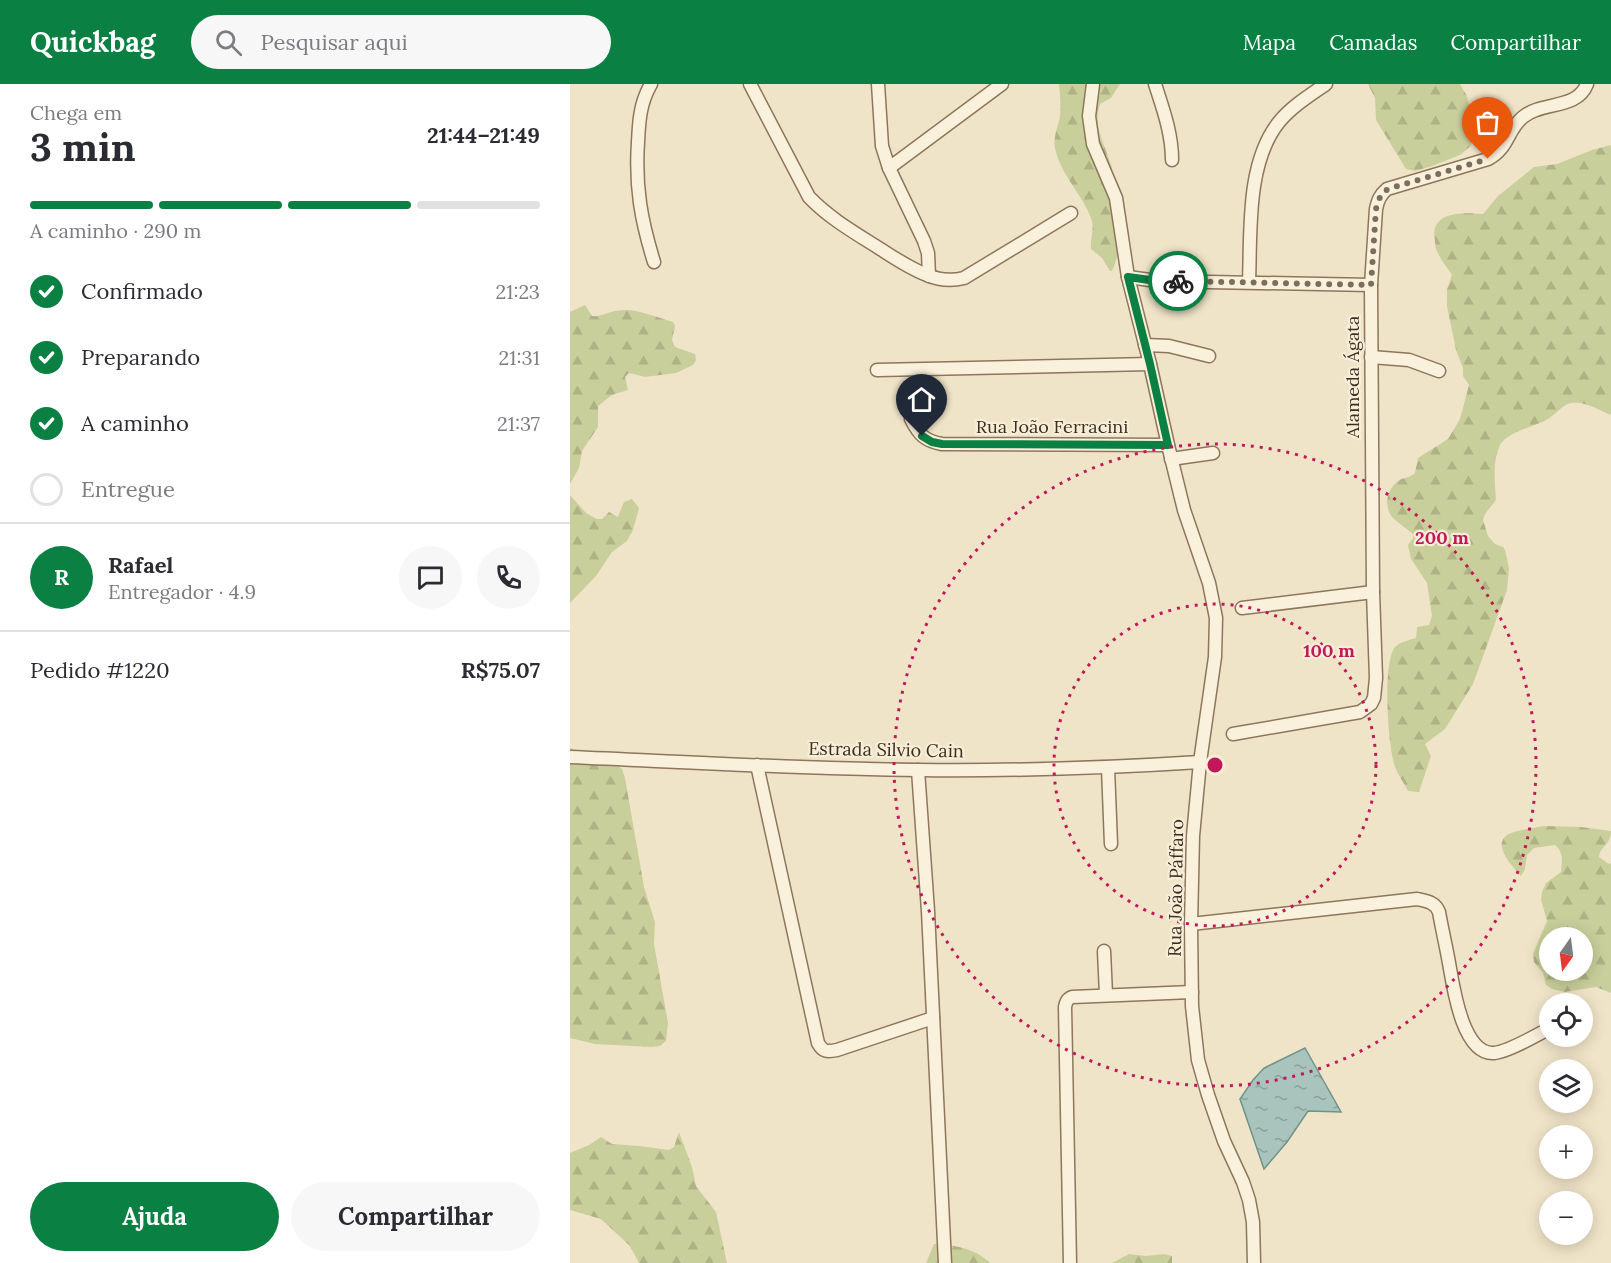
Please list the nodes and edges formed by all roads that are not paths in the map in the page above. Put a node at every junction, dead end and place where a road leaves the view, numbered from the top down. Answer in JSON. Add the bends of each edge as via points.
{"nodes":[{"id":1,"x":651,"y":84,"type":"edge"},
{"id":2,"x":750,"y":84,"type":"edge"},
{"id":3,"x":878,"y":84,"type":"edge"},
{"id":4,"x":1002,"y":84,"type":"edge"},
{"id":5,"x":1093,"y":84,"type":"edge"},
{"id":6,"x":1155,"y":84,"type":"edge"},
{"id":7,"x":1326,"y":84,"type":"edge"},
{"id":8,"x":1587,"y":84,"type":"edge"},
{"id":9,"x":1172,"y":160,"type":"dead end"},
{"id":10,"x":888,"y":168,"type":"junction"},
{"id":11,"x":1071,"y":213,"type":"dead end"},
{"id":12,"x":654,"y":262,"type":"dead end"},
{"id":13,"x":929,"y":276,"type":"junction"},
{"id":14,"x":1128,"y":277,"type":"junction"},
{"id":15,"x":1249,"y":282,"type":"junction"},
{"id":16,"x":1371,"y":285,"type":"junction"},
{"id":17,"x":1144,"y":345,"type":"junction"},
{"id":18,"x":1209,"y":356,"type":"dead end"},
{"id":19,"x":1371,"y":357,"type":"junction"},
{"id":20,"x":1150,"y":364,"type":"junction"},
{"id":21,"x":877,"y":369,"type":"dead end"},
{"id":22,"x":1439,"y":371,"type":"dead end"},
{"id":23,"x":911,"y":419,"type":"dead end"},
{"id":24,"x":1168,"y":445,"type":"junction"},
{"id":25,"x":1214,"y":453,"type":"dead end"},
{"id":26,"x":1171,"y":459,"type":"junction"},
{"id":27,"x":1373,"y":592,"type":"junction"},
{"id":28,"x":1242,"y":608,"type":"dead end"},
{"id":29,"x":1233,"y":734,"type":"dead end"},
{"id":30,"x":570,"y":757,"type":"edge"},
{"id":31,"x":1200,"y":762,"type":"junction"},
{"id":32,"x":757,"y":765,"type":"junction"},
{"id":33,"x":1108,"y":768,"type":"junction"},
{"id":34,"x":918,"y":770,"type":"junction"},
{"id":35,"x":1111,"y":844,"type":"dead end"},
{"id":36,"x":1191,"y":924,"type":"junction"},
{"id":37,"x":1104,"y":951,"type":"dead end"},
{"id":38,"x":1192,"y":992,"type":"junction"},
{"id":39,"x":1106,"y":995,"type":"junction"},
{"id":40,"x":933,"y":1018,"type":"junction"},
{"id":41,"x":1539,"y":1034,"type":"edge"},
{"id":42,"x":945,"y":1263,"type":"edge"},
{"id":43,"x":1070,"y":1263,"type":"edge"},
{"id":44,"x":1254,"y":1263,"type":"edge"}],
"edges":[{"from":1,"to":12,"type":"street","via":[[639,116],[637,159],[644,231]]},
{"from":2,"to":13,"type":"street","via":[[817,206]]},
{"from":3,"to":10,"type":"street","via":[[882,146]]},
{"from":4,"to":10,"type":"street"},
{"from":5,"to":14,"type":"street","name":"Rua João Páffaro","via":[[1089,116],[1092,144],[1116,198]]},
{"from":6,"to":9,"type":"street","via":[[1166,119]]},
{"from":7,"to":15,"type":"street","via":[[1280,121],[1262,156],[1254,183]]},
{"from":8,"to":16,"type":"street","name":"Alameda Ágata","via":[[1578,97],[1523,116],[1496,155],[1382,193],[1376,209]]},
{"from":10,"to":13,"type":"street","via":[[924,241]]},
{"from":11,"to":13,"type":"street","via":[[964,278]]},
{"from":14,"to":15,"type":"street"},
{"from":14,"to":17,"type":"street","name":"Rua João Páffaro"},
{"from":15,"to":16,"type":"street"},
{"from":16,"to":19,"type":"street","name":"Alameda Ágata"},
{"from":17,"to":18,"type":"street","via":[[1168,346]]},
{"from":17,"to":20,"type":"street","name":"Rua João Páffaro"},
{"from":19,"to":22,"type":"street","via":[[1409,360]]},
{"from":19,"to":27,"type":"street","name":"Alameda Ágata"},
{"from":20,"to":21,"type":"street"},
{"from":20,"to":24,"type":"street","name":"Rua João Páffaro"},
{"from":23,"to":24,"type":"street","name":"Rua João Ferracini","via":[[922,436],[942,444]]},
{"from":24,"to":26,"type":"street","name":"Rua João Páffaro"},
{"from":25,"to":26,"type":"street"},
{"from":26,"to":31,"type":"street","name":"Rua João Páffaro","via":[[1216,618],[1215,657]]},
{"from":27,"to":28,"type":"street"},
{"from":27,"to":29,"type":"street","name":"Alameda Ágata","via":[[1376,678],[1374,698],[1367,708]]},
{"from":30,"to":32,"type":"street","name":"Estrada Silvio Cain"},
{"from":31,"to":33,"type":"street","name":"Estrada Silvio Cain"},
{"from":31,"to":36,"type":"street","name":"Rua João Páffaro"},
{"from":32,"to":34,"type":"street","name":"Estrada Silvio Cain"},
{"from":32,"to":40,"type":"street","via":[[821,1048],[837,1050]]},
{"from":33,"to":34,"type":"street","name":"Estrada Silvio Cain"},
{"from":33,"to":35,"type":"street"},
{"from":34,"to":40,"type":"street"},
{"from":36,"to":38,"type":"street","name":"Rua João Páffaro"},
{"from":36,"to":41,"type":"street","via":[[1417,899],[1431,902],[1439,912],[1460,1015],[1473,1041],[1492,1053]]},
{"from":37,"to":39,"type":"street"},
{"from":38,"to":39,"type":"street"},
{"from":38,"to":44,"type":"street","name":"Rua João Páffaro","via":[[1202,1076],[1250,1200]]},
{"from":39,"to":43,"type":"street","via":[[1068,998],[1065,1007]]},
{"from":40,"to":42,"type":"street"}]}
